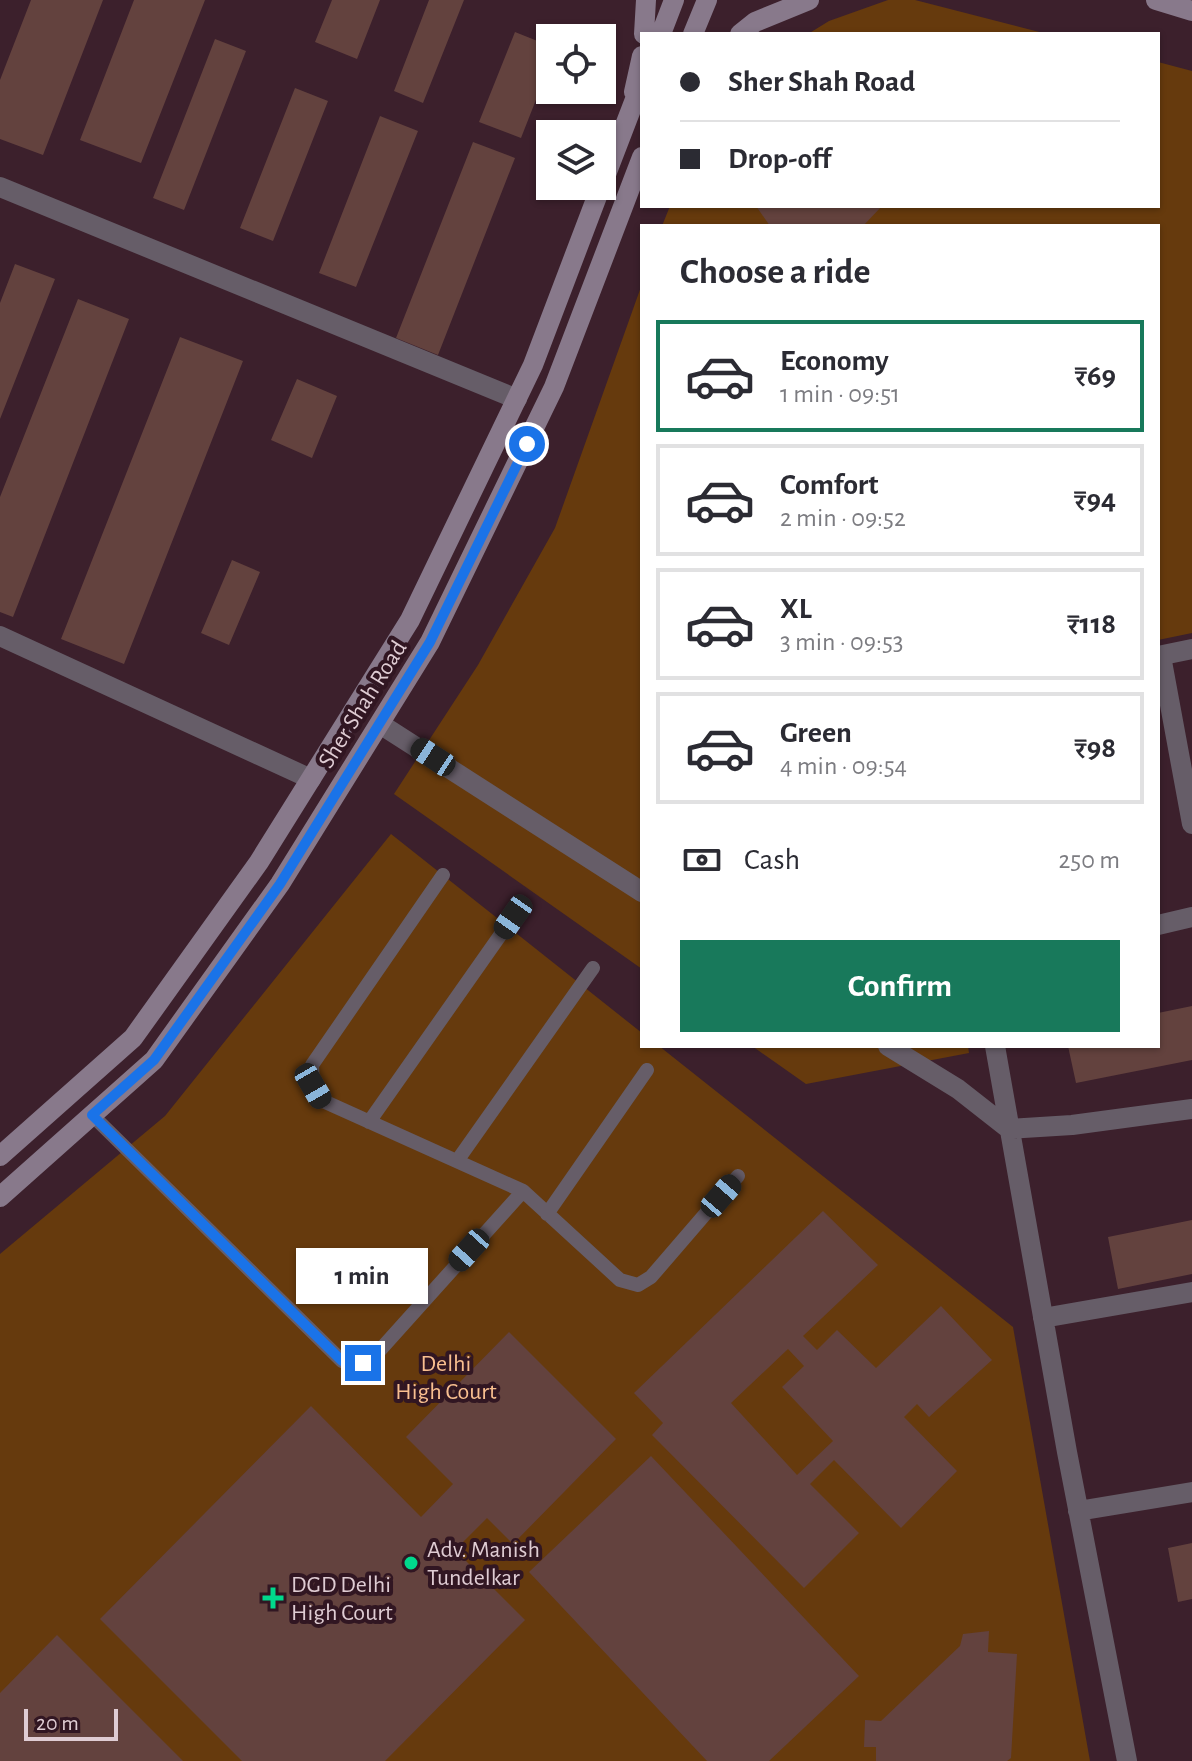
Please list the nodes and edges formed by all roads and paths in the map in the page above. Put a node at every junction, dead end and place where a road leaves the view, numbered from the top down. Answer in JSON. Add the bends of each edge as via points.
{"nodes":[{"id":1,"x":646,"y":0,"type":"edge"},
{"id":2,"x":674,"y":0,"type":"edge"},
{"id":3,"x":707,"y":0,"type":"edge"},
{"id":4,"x":809,"y":0,"type":"edge"},
{"id":5,"x":1156,"y":0,"type":"edge"},
{"id":6,"x":1192,"y":11,"type":"edge"},
{"id":7,"x":644,"y":32,"type":"edge"},
{"id":8,"x":662,"y":32,"type":"edge"},
{"id":9,"x":694,"y":32,"type":"edge"},
{"id":10,"x":742,"y":32,"type":"edge"},
{"id":11,"x":640,"y":65,"type":"edge"},
{"id":12,"x":640,"y":86,"type":"edge"},
{"id":13,"x":630,"y":111,"type":"junction"},
{"id":14,"x":616,"y":148,"type":"edge"},
{"id":15,"x":640,"y":162,"type":"edge"},
{"id":16,"x":0,"y":187,"type":"edge"},
{"id":17,"x":596,"y":200,"type":"edge"},
{"id":18,"x":517,"y":399,"type":"junction"},
{"id":19,"x":0,"y":636,"type":"edge"},
{"id":20,"x":1192,"y":649,"type":"edge"},
{"id":21,"x":1160,"y":656,"type":"edge"},
{"id":22,"x":1160,"y":661,"type":"edge"},
{"id":23,"x":380,"y":724,"type":"junction"},
{"id":24,"x":311,"y":779,"type":"junction"},
{"id":25,"x":1192,"y":824,"type":"edge"},
{"id":26,"x":443,"y":875,"type":"dead end"},
{"id":27,"x":640,"y":891,"type":"edge"},
{"id":28,"x":513,"y":917,"type":"dead end"},
{"id":29,"x":1192,"y":917,"type":"edge"},
{"id":30,"x":1160,"y":925,"type":"edge"},
{"id":31,"x":593,"y":968,"type":"dead end"},
{"id":32,"x":891,"y":1048,"type":"edge"},
{"id":33,"x":995,"y":1048,"type":"edge"},
{"id":34,"x":647,"y":1070,"type":"dead end"},
{"id":35,"x":1192,"y":1109,"type":"edge"},
{"id":36,"x":92,"y":1115,"type":"junction"},
{"id":37,"x":369,"y":1122,"type":"junction"},
{"id":38,"x":1009,"y":1129,"type":"junction"},
{"id":39,"x":0,"y":1156,"type":"edge"},
{"id":40,"x":457,"y":1161,"type":"junction"},
{"id":41,"x":738,"y":1176,"type":"dead end"},
{"id":42,"x":523,"y":1191,"type":"junction"},
{"id":43,"x":0,"y":1197,"type":"edge"},
{"id":44,"x":547,"y":1214,"type":"junction"},
{"id":45,"x":1192,"y":1292,"type":"edge"},
{"id":46,"x":1043,"y":1318,"type":"junction"},
{"id":47,"x":1192,"y":1492,"type":"edge"},
{"id":48,"x":1078,"y":1511,"type":"junction"},
{"id":49,"x":1127,"y":1761,"type":"edge"}],
"edges":[{"from":1,"to":7,"type":"main road"},
{"from":2,"to":8,"type":"main road"},
{"from":3,"to":9,"type":"main road"},
{"from":4,"to":10,"type":"main road"},
{"from":5,"to":6,"type":"main road"},
{"from":11,"to":13,"type":"main road"},
{"from":12,"to":13,"type":"main road","name":"Sher Shah Road"},
{"from":13,"to":14,"type":"main road","name":"Sher Shah Road"},
{"from":15,"to":23,"type":"main road","name":"Sher Shah Road","via":[[554,387],[430,642]]},
{"from":16,"to":18,"type":"street"},
{"from":17,"to":18,"type":"main road","name":"Sher Shah Road"},
{"from":18,"to":24,"type":"main road","name":"Sher Shah Road","via":[[410,620]]},
{"from":19,"to":24,"type":"street"},
{"from":20,"to":21,"type":"street"},
{"from":22,"to":25,"type":"street"},
{"from":23,"to":27,"type":"street"},
{"from":23,"to":36,"type":"main road","name":"Sher Shah Road","via":[[280,884],[154,1060]]},
{"from":24,"to":39,"type":"main road","name":"Sher Shah Road","via":[[259,862],[133,1038]]},
{"from":26,"to":37,"type":"lane","via":[[312,1065],[313,1086],[321,1100]]},
{"from":28,"to":37,"type":"lane"},
{"from":29,"to":30,"type":"street"},
{"from":31,"to":40,"type":"lane"},
{"from":32,"to":38,"type":"street","via":[[958,1089]]},
{"from":33,"to":38,"type":"street"},
{"from":34,"to":44,"type":"lane"},
{"from":35,"to":38,"type":"street"},
{"from":36,"to":42,"type":"lane","via":[[342,1361],[353,1363],[372,1359]]},
{"from":36,"to":43,"type":"main road","name":"Sher Shah Road"},
{"from":37,"to":40,"type":"lane"},
{"from":38,"to":46,"type":"street"},
{"from":40,"to":42,"type":"lane"},
{"from":41,"to":44,"type":"lane","via":[[651,1277],[638,1285],[620,1280]]},
{"from":42,"to":44,"type":"lane"},
{"from":45,"to":46,"type":"street"},
{"from":46,"to":48,"type":"street"},
{"from":47,"to":48,"type":"street"},
{"from":48,"to":49,"type":"street"}]}
